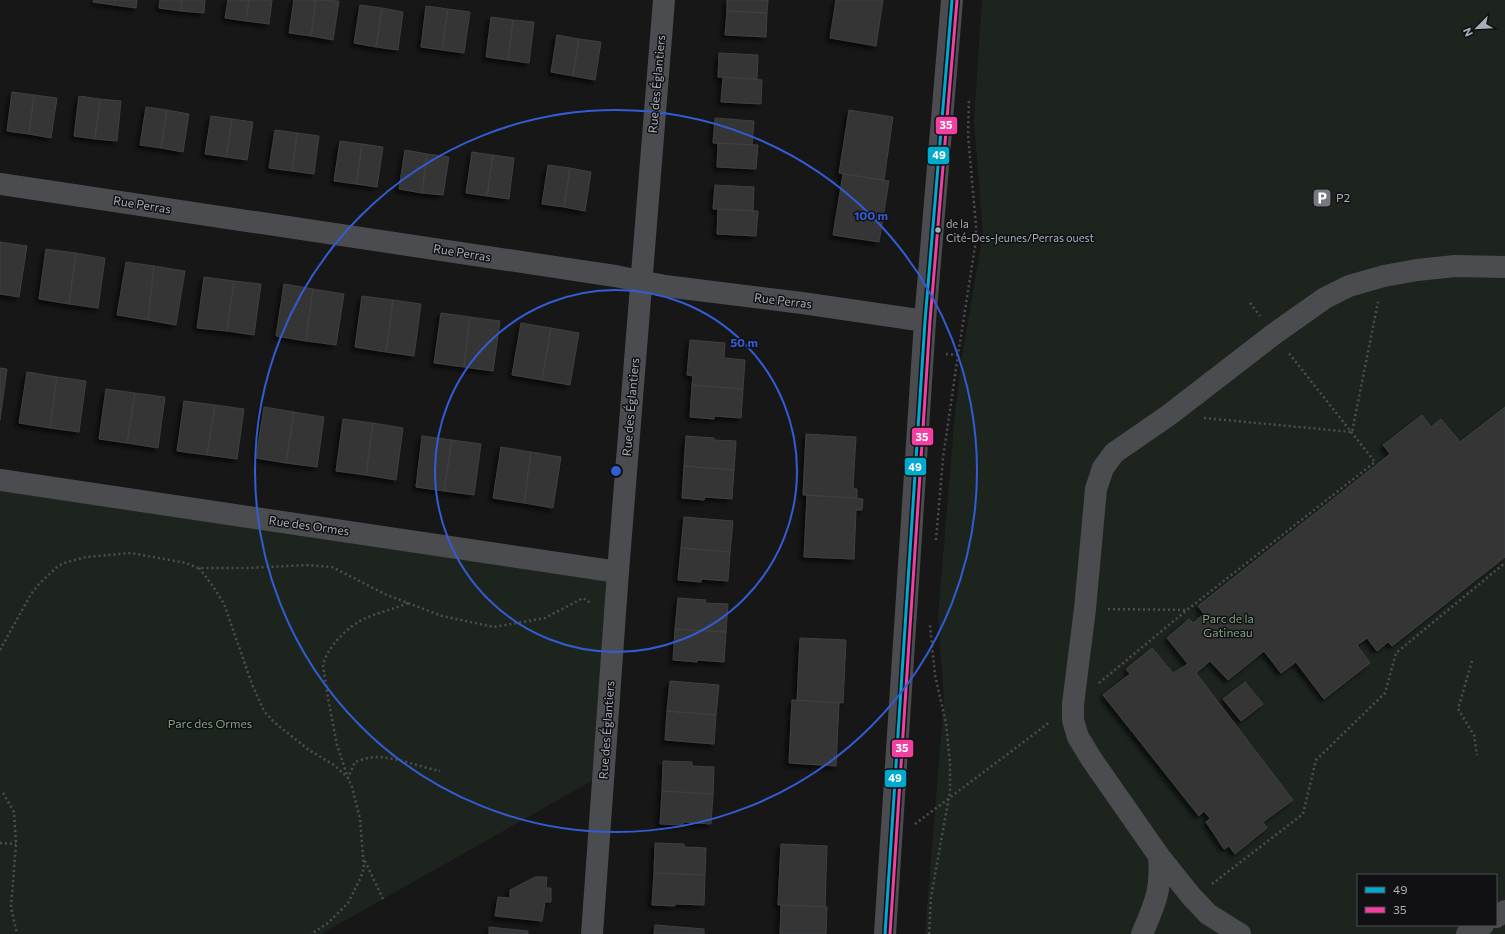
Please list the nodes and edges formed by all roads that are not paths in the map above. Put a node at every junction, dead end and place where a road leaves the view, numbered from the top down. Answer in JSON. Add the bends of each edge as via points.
{"nodes":[{"id":1,"x":664,"y":0,"type":"edge"},
{"id":2,"x":952,"y":0,"type":"edge"},
{"id":3,"x":0,"y":184,"type":"edge"},
{"id":4,"x":1505,"y":267,"type":"edge"},
{"id":5,"x":641,"y":282,"type":"junction"},
{"id":6,"x":925,"y":321,"type":"junction"},
{"id":7,"x":0,"y":480,"type":"edge"},
{"id":8,"x":618,"y":572,"type":"junction"},
{"id":9,"x":1159,"y":856,"type":"junction"},
{"id":10,"x":1481,"y":926,"type":"edge"},
{"id":11,"x":592,"y":934,"type":"edge"},
{"id":12,"x":885,"y":934,"type":"edge"},
{"id":13,"x":1142,"y":934,"type":"edge"},
{"id":14,"x":1240,"y":934,"type":"edge"},
{"id":15,"x":1467,"y":934,"type":"edge"}],
"edges":[{"from":1,"to":5,"type":"street","name":"Rue des Églantiers"},
{"from":2,"to":6,"type":"street"},
{"from":3,"to":5,"type":"street","name":"Rue Perras","via":[[615,276]]},
{"from":4,"to":9,"type":"street","via":[[1454,266],[1417,270],[1349,286],[1325,298],[1274,334],[1169,415],[1114,453],[1103,468],[1096,489],[1073,720],[1078,737],[1092,760]]},
{"from":5,"to":6,"type":"street","name":"Rue Perras"},
{"from":5,"to":8,"type":"street","name":"Rue des Églantiers"},
{"from":6,"to":12,"type":"street"},
{"from":7,"to":8,"type":"street","name":"Rue des Ormes"},
{"from":8,"to":11,"type":"street","name":"Rue des Églantiers"},
{"from":9,"to":13,"type":"street","via":[[1157,898]]},
{"from":9,"to":14,"type":"street","via":[[1208,914]]},
{"from":10,"to":15,"type":"street"}]}
